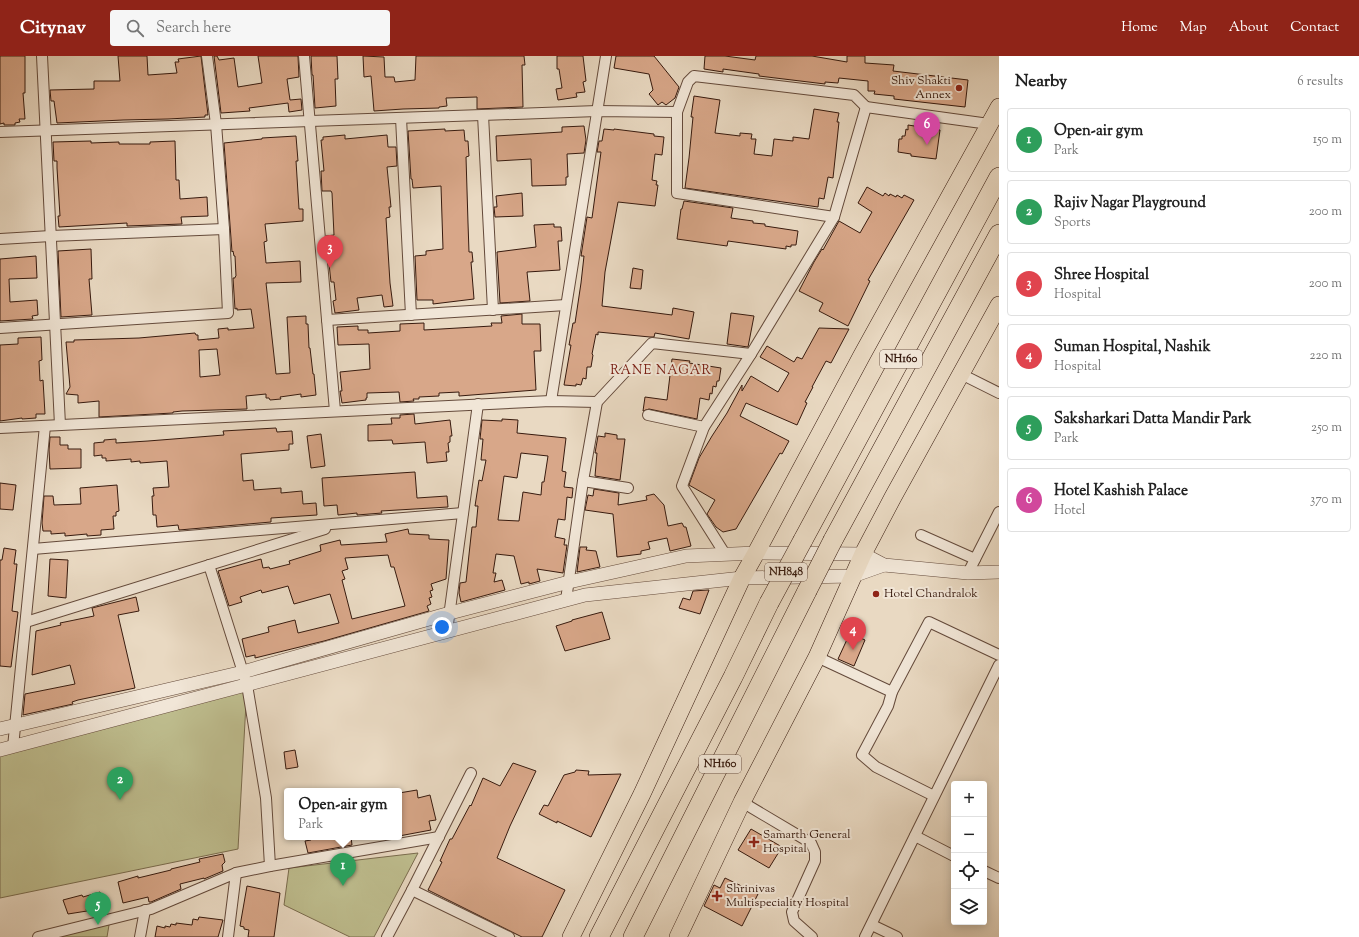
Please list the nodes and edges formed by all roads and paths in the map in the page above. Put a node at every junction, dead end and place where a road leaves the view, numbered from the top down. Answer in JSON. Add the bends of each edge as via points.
{"nodes":[{"id":1,"x":42,"y":56,"type":"edge"},
{"id":2,"x":207,"y":56,"type":"edge"},
{"id":3,"x":304,"y":56,"type":"edge"},
{"id":4,"x":606,"y":56,"type":"edge"},
{"id":5,"x":866,"y":107,"type":"junction"},
{"id":6,"x":999,"y":107,"type":"edge"},
{"id":7,"x":597,"y":111,"type":"junction"},
{"id":8,"x":678,"y":112,"type":"junction"},
{"id":9,"x":483,"y":115,"type":"junction"},
{"id":10,"x":401,"y":118,"type":"junction"},
{"id":11,"x":310,"y":121,"type":"junction"},
{"id":12,"x":216,"y":124,"type":"junction"},
{"id":13,"x":989,"y":124,"type":"junction"},
{"id":14,"x":45,"y":130,"type":"junction"},
{"id":15,"x":0,"y":132,"type":"edge"},
{"id":16,"x":999,"y":178,"type":"edge"},
{"id":17,"x":834,"y":217,"type":"junction"},
{"id":18,"x":224,"y":229,"type":"junction"},
{"id":19,"x":999,"y":234,"type":"edge"},
{"id":20,"x":51,"y":236,"type":"junction"},
{"id":21,"x":0,"y":239,"type":"edge"},
{"id":22,"x":566,"y":305,"type":"junction"},
{"id":23,"x":999,"y":305,"type":"edge"},
{"id":24,"x":493,"y":310,"type":"junction"},
{"id":25,"x":411,"y":315,"type":"junction"},
{"id":26,"x":327,"y":320,"type":"junction"},
{"id":27,"x":55,"y":324,"type":"junction"},
{"id":28,"x":0,"y":328,"type":"edge"},
{"id":29,"x":751,"y":354,"type":"junction"},
{"id":30,"x":961,"y":374,"type":"junction"},
{"id":31,"x":999,"y":393,"type":"edge"},
{"id":32,"x":551,"y":401,"type":"junction"},
{"id":33,"x":597,"y":402,"type":"junction"},
{"id":34,"x":478,"y":404,"type":"junction"},
{"id":35,"x":335,"y":412,"type":"junction"},
{"id":36,"x":648,"y":415,"type":"dead end"},
{"id":37,"x":60,"y":425,"type":"junction"},
{"id":38,"x":45,"y":426,"type":"junction"},
{"id":39,"x":704,"y":427,"type":"junction"},
{"id":40,"x":0,"y":428,"type":"edge"},
{"id":41,"x":583,"y":481,"type":"junction"},
{"id":42,"x":628,"y":488,"type":"dead end"},
{"id":43,"x":999,"y":512,"type":"edge"},
{"id":44,"x":463,"y":513,"type":"junction"},
{"id":45,"x":344,"y":523,"type":"junction"},
{"id":46,"x":921,"y":535,"type":"dead end"},
{"id":47,"x":803,"y":540,"type":"joint"},
{"id":48,"x":33,"y":549,"type":"junction"},
{"id":49,"x":756,"y":553,"type":"junction"},
{"id":50,"x":724,"y":554,"type":"junction"},
{"id":51,"x":863,"y":554,"type":"junction"},
{"id":52,"x":975,"y":559,"type":"junction"},
{"id":53,"x":209,"y":565,"type":"junction"},
{"id":54,"x":884,"y":565,"type":"junction"},
{"id":55,"x":968,"y":572,"type":"junction"},
{"id":56,"x":999,"y":572,"type":"edge"},
{"id":57,"x":853,"y":576,"type":"junction"},
{"id":58,"x":742,"y":578,"type":"junction"},
{"id":59,"x":569,"y":582,"type":"junction"},
{"id":60,"x":566,"y":600,"type":"junction"},
{"id":61,"x":769,"y":603,"type":"joint"},
{"id":62,"x":450,"y":613,"type":"junction"},
{"id":63,"x":26,"y":622,"type":"junction"},
{"id":64,"x":448,"y":632,"type":"junction"},
{"id":65,"x":999,"y":655,"type":"edge"},
{"id":66,"x":817,"y":657,"type":"junction"},
{"id":67,"x":999,"y":666,"type":"edge"},
{"id":68,"x":243,"y":672,"type":"junction"},
{"id":69,"x":247,"y":685,"type":"junction"},
{"id":70,"x":892,"y":692,"type":"junction"},
{"id":71,"x":15,"y":724,"type":"junction"},
{"id":72,"x":0,"y":729,"type":"edge"},
{"id":73,"x":13,"y":747,"type":"junction"},
{"id":74,"x":0,"y":750,"type":"edge"},
{"id":75,"x":471,"y":773,"type":"dead end"},
{"id":76,"x":934,"y":796,"type":"junction"},
{"id":77,"x":742,"y":802,"type":"junction"},
{"id":78,"x":914,"y":836,"type":"junction"},
{"id":79,"x":439,"y":837,"type":"junction"},
{"id":80,"x":951,"y":854,"type":"edge"},
{"id":81,"x":270,"y":866,"type":"junction"},
{"id":82,"x":987,"y":872,"type":"edge"},
{"id":83,"x":236,"y":873,"type":"junction"},
{"id":84,"x":999,"y":878,"type":"edge"},
{"id":85,"x":412,"y":890,"type":"junction"},
{"id":86,"x":145,"y":910,"type":"junction"},
{"id":87,"x":872,"y":925,"type":"junction"},
{"id":88,"x":64,"y":934,"type":"edge"},
{"id":89,"x":38,"y":937,"type":"edge"},
{"id":90,"x":140,"y":937,"type":"edge"},
{"id":91,"x":228,"y":937,"type":"edge"},
{"id":92,"x":387,"y":937,"type":"edge"},
{"id":93,"x":509,"y":937,"type":"edge"},
{"id":94,"x":571,"y":937,"type":"edge"},
{"id":95,"x":599,"y":937,"type":"edge"},
{"id":96,"x":633,"y":937,"type":"edge"},
{"id":97,"x":678,"y":937,"type":"edge"},
{"id":98,"x":812,"y":937,"type":"edge"},
{"id":99,"x":865,"y":937,"type":"edge"},
{"id":100,"x":897,"y":937,"type":"edge"}],
"edges":[{"from":1,"to":14,"type":"street"},
{"from":2,"to":12,"type":"street"},
{"from":3,"to":11,"type":"street"},
{"from":4,"to":7,"type":"street"},
{"from":5,"to":8,"type":"street","via":[[854,95],[694,76],[688,82]]},
{"from":5,"to":13,"type":"street"},
{"from":5,"to":17,"type":"street"},
{"from":6,"to":13,"type":"main road"},
{"from":7,"to":8,"type":"street"},
{"from":7,"to":9,"type":"street"},
{"from":7,"to":22,"type":"street"},
{"from":8,"to":17,"type":"street","via":[[677,193]]},
{"from":9,"to":10,"type":"street"},
{"from":9,"to":24,"type":"street"},
{"from":10,"to":11,"type":"street"},
{"from":10,"to":25,"type":"street"},
{"from":11,"to":12,"type":"street"},
{"from":11,"to":26,"type":"street"},
{"from":12,"to":14,"type":"street"},
{"from":12,"to":18,"type":"street"},
{"from":13,"to":49,"type":"main road","via":[[865,348]]},
{"from":14,"to":15,"type":"street"},
{"from":14,"to":20,"type":"street"},
{"from":16,"to":47,"type":"highway","number":"NH160"},
{"from":17,"to":29,"type":"street"},
{"from":18,"to":20,"type":"street"},
{"from":18,"to":27,"type":"street","via":[[228,313]]},
{"from":19,"to":96,"type":"highway","number":"NH160","bridge":true,"via":[[833,540]]},
{"from":20,"to":21,"type":"street"},
{"from":20,"to":27,"type":"street"},
{"from":22,"to":24,"type":"street"},
{"from":22,"to":32,"type":"street"},
{"from":23,"to":30,"type":"main road"},
{"from":24,"to":25,"type":"street"},
{"from":25,"to":26,"type":"street"},
{"from":26,"to":35,"type":"street"},
{"from":27,"to":28,"type":"street"},
{"from":27,"to":37,"type":"street"},
{"from":29,"to":33,"type":"street","via":[[652,343]]},
{"from":29,"to":39,"type":"street"},
{"from":30,"to":31,"type":"street"},
{"from":30,"to":51,"type":"main road"},
{"from":32,"to":33,"type":"street"},
{"from":32,"to":34,"type":"street"},
{"from":33,"to":41,"type":"street"},
{"from":34,"to":35,"type":"street"},
{"from":34,"to":44,"type":"street"},
{"from":35,"to":37,"type":"street"},
{"from":36,"to":39,"type":"street"},
{"from":37,"to":38,"type":"street"},
{"from":38,"to":40,"type":"street"},
{"from":38,"to":48,"type":"street"},
{"from":39,"to":50,"type":"street","via":[[682,486]]},
{"from":41,"to":42,"type":"street"},
{"from":41,"to":59,"type":"street"},
{"from":43,"to":52,"type":"street"},
{"from":44,"to":45,"type":"street"},
{"from":44,"to":62,"type":"street"},
{"from":45,"to":48,"type":"street"},
{"from":45,"to":53,"type":"street"},
{"from":46,"to":52,"type":"street"},
{"from":47,"to":61,"type":"highway","number":"NH848","bridge":true},
{"from":48,"to":63,"type":"street"},
{"from":49,"to":50,"type":"street"},
{"from":49,"to":51,"type":"street"},
{"from":49,"to":58,"type":"main road"},
{"from":50,"to":59,"type":"street","via":[[686,556]]},
{"from":51,"to":54,"type":"street"},
{"from":51,"to":57,"type":"main road"},
{"from":52,"to":55,"type":"street"},
{"from":53,"to":63,"type":"street"},
{"from":53,"to":68,"type":"street"},
{"from":54,"to":55,"type":"street"},
{"from":54,"to":57,"type":"street"},
{"from":55,"to":56,"type":"street"},
{"from":57,"to":58,"type":"street"},
{"from":57,"to":66,"type":"main road"},
{"from":58,"to":60,"type":"street","via":[[585,595]]},
{"from":58,"to":94,"type":"main road","via":[[642,794]]},
{"from":59,"to":60,"type":"street"},
{"from":59,"to":62,"type":"street"},
{"from":60,"to":64,"type":"street"},
{"from":61,"to":95,"type":"highway","number":"NH160"},
{"from":62,"to":64,"type":"street"},
{"from":62,"to":68,"type":"street"},
{"from":63,"to":71,"type":"street"},
{"from":64,"to":69,"type":"street"},
{"from":65,"to":70,"type":"street","via":[[929,622]]},
{"from":66,"to":70,"type":"street"},
{"from":66,"to":77,"type":"main road"},
{"from":67,"to":76,"type":"street"},
{"from":68,"to":69,"type":"street"},
{"from":68,"to":71,"type":"street"},
{"from":69,"to":73,"type":"street"},
{"from":69,"to":81,"type":"street","via":[[266,798]]},
{"from":70,"to":76,"type":"street","via":[[888,706],[862,755],[876,768]]},
{"from":71,"to":72,"type":"street"},
{"from":71,"to":73,"type":"street"},
{"from":73,"to":74,"type":"street"},
{"from":75,"to":79,"type":"street"},
{"from":76,"to":78,"type":"street"},
{"from":77,"to":97,"type":"main road"},
{"from":77,"to":98,"type":"street","via":[[811,843],[816,852],[815,861],[792,912],[794,921]]},
{"from":78,"to":80,"type":"street"},
{"from":78,"to":87,"type":"street"},
{"from":79,"to":81,"type":"street"},
{"from":79,"to":85,"type":"street"},
{"from":81,"to":83,"type":"street"},
{"from":82,"to":84,"type":"street"},
{"from":83,"to":86,"type":"street"},
{"from":83,"to":91,"type":"street"},
{"from":85,"to":92,"type":"street"},
{"from":85,"to":93,"type":"street"},
{"from":86,"to":88,"type":"street"},
{"from":86,"to":90,"type":"street"},
{"from":87,"to":99,"type":"street"},
{"from":87,"to":100,"type":"street"},
{"from":88,"to":89,"type":"street"}]}
